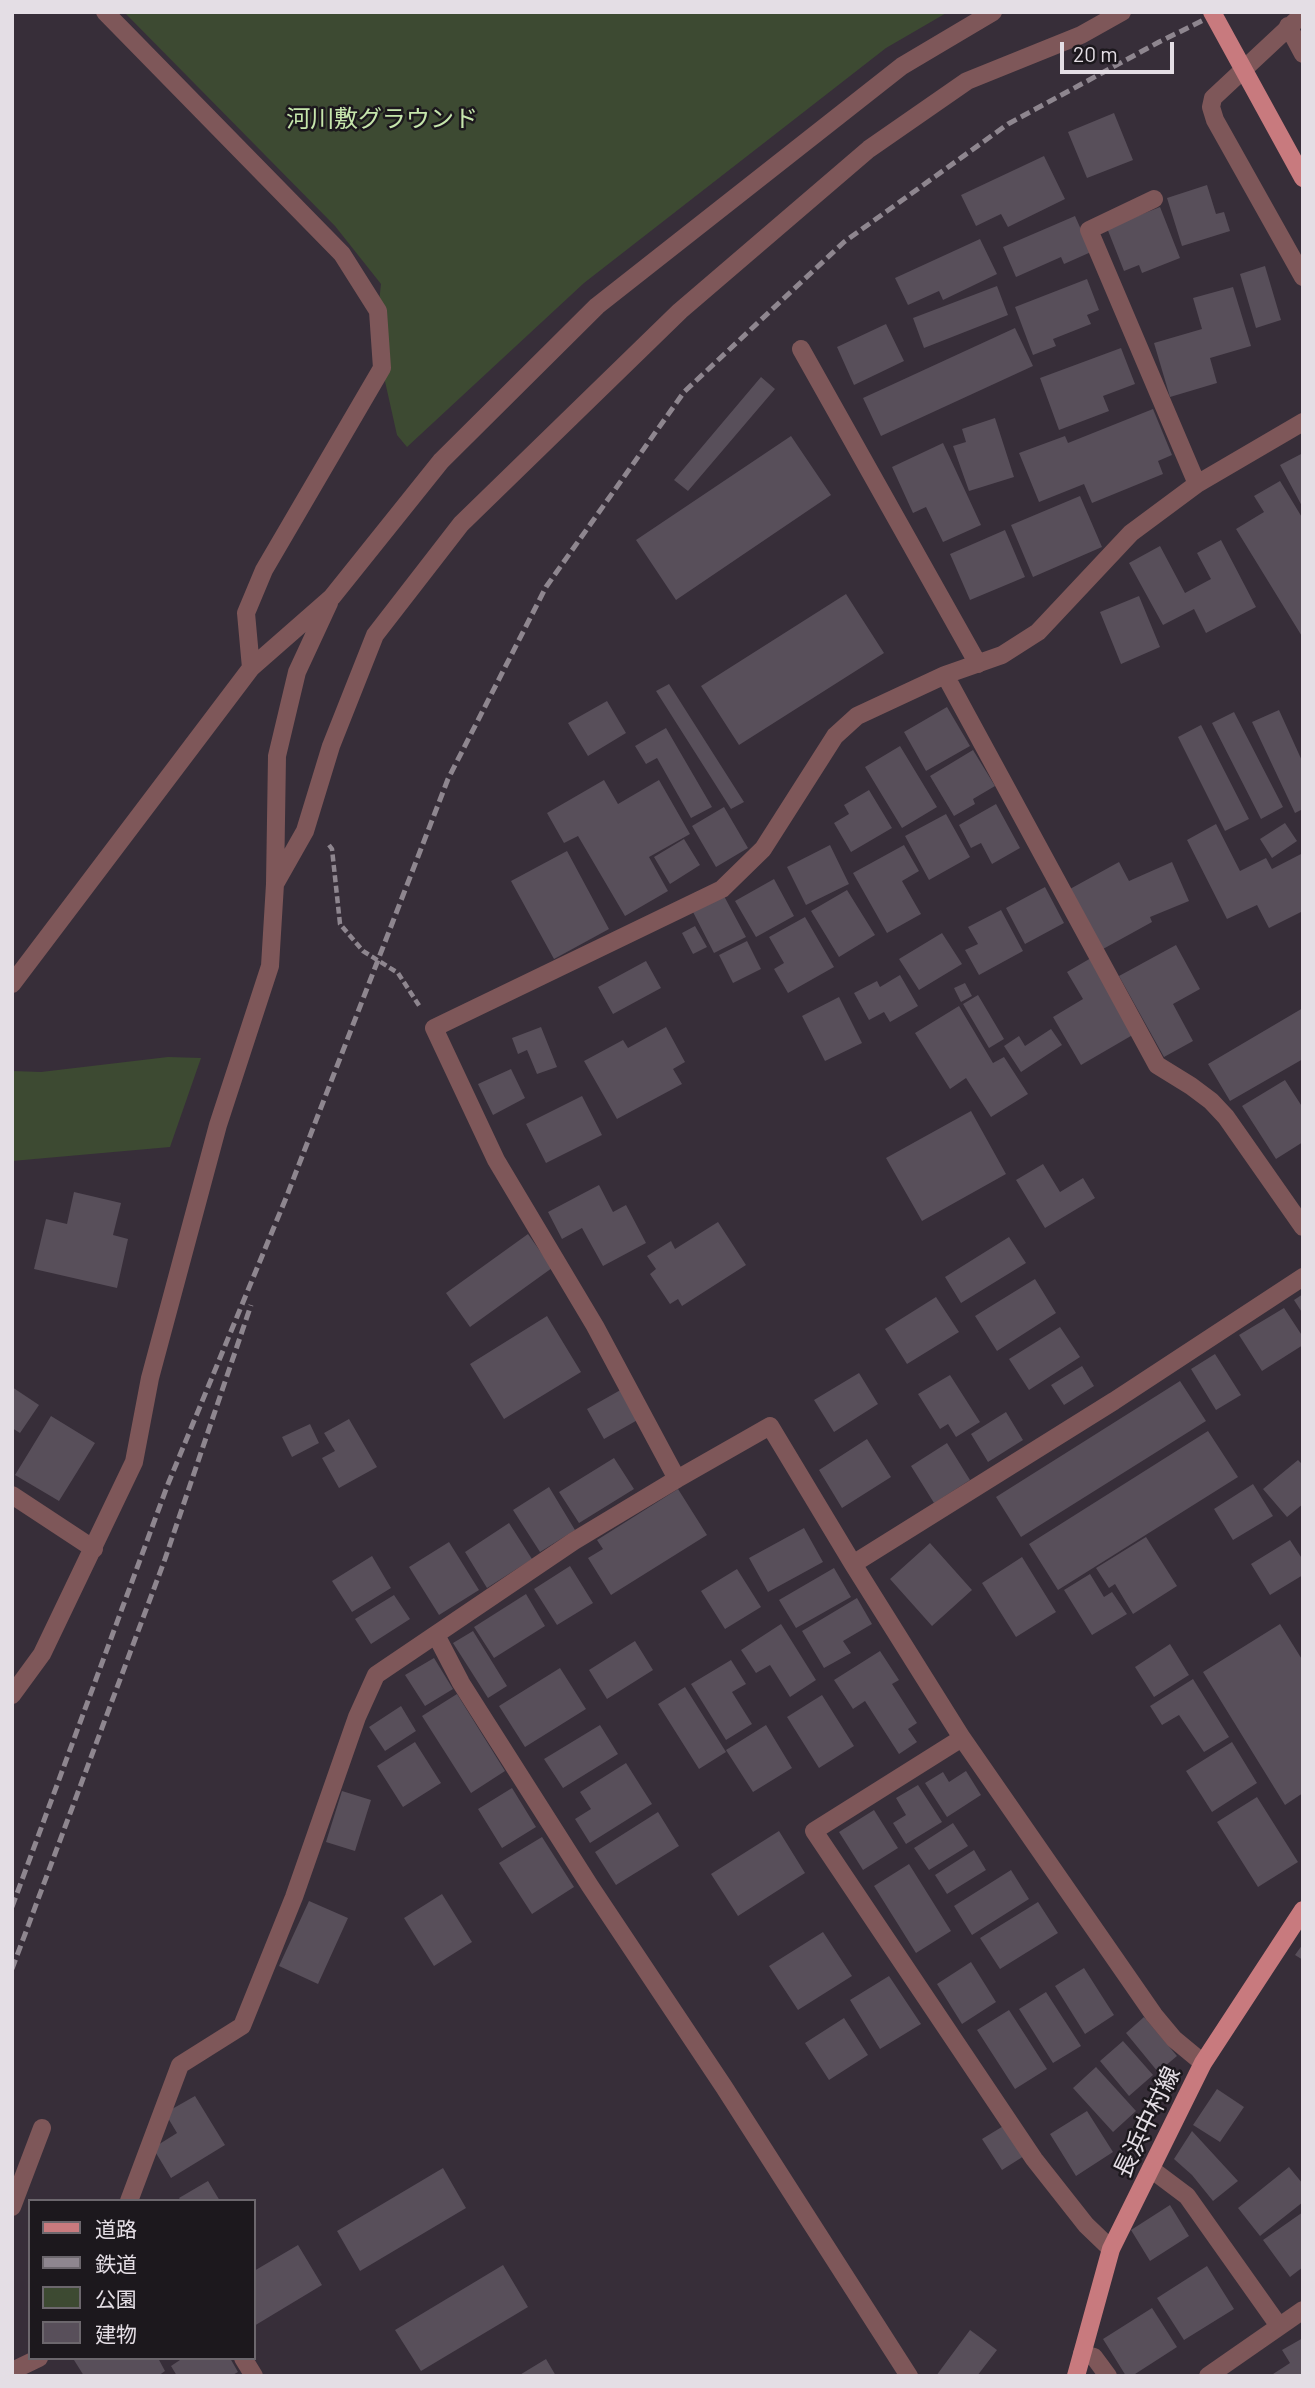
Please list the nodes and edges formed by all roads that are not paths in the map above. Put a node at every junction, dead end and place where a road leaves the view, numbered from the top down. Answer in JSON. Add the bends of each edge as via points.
{"nodes":[{"id":1,"x":105,"y":12,"type":"edge"},
{"id":2,"x":993,"y":12,"type":"edge"},
{"id":3,"x":1122,"y":12,"type":"edge"},
{"id":4,"x":1212,"y":12,"type":"edge"},
{"id":5,"x":1303,"y":14,"type":"edge"},
{"id":6,"x":1288,"y":26,"type":"junction"},
{"id":7,"x":1303,"y":54,"type":"edge"},
{"id":8,"x":1303,"y":178,"type":"edge"},
{"id":9,"x":1154,"y":199,"type":"dead end"},
{"id":10,"x":1303,"y":277,"type":"edge"},
{"id":11,"x":801,"y":349,"type":"dead end"},
{"id":12,"x":1303,"y":422,"type":"edge"},
{"id":13,"x":1197,"y":484,"type":"junction"},
{"id":14,"x":332,"y":597,"type":"junction"},
{"id":15,"x":978,"y":664,"type":"junction"},
{"id":16,"x":251,"y":668,"type":"junction"},
{"id":17,"x":945,"y":675,"type":"junction"},
{"id":18,"x":275,"y":884,"type":"junction"},
{"id":19,"x":12,"y":984,"type":"edge"},
{"id":20,"x":1303,"y":1227,"type":"edge"},
{"id":21,"x":1303,"y":1277,"type":"edge"},
{"id":22,"x":677,"y":1479,"type":"junction"},
{"id":23,"x":12,"y":1495,"type":"edge"},
{"id":24,"x":94,"y":1549,"type":"junction"},
{"id":25,"x":853,"y":1564,"type":"junction"},
{"id":26,"x":436,"y":1635,"type":"junction"},
{"id":27,"x":12,"y":1695,"type":"edge"},
{"id":28,"x":962,"y":1738,"type":"junction"},
{"id":29,"x":1303,"y":1910,"type":"edge"},
{"id":30,"x":1203,"y":2063,"type":"junction"},
{"id":31,"x":42,"y":2128,"type":"dead end"},
{"id":32,"x":1151,"y":2169,"type":"junction"},
{"id":33,"x":135,"y":2196,"type":"edge"},
{"id":34,"x":12,"y":2207,"type":"edge"},
{"id":35,"x":1111,"y":2249,"type":"junction"},
{"id":36,"x":1303,"y":2310,"type":"edge"},
{"id":37,"x":1279,"y":2326,"type":"junction"},
{"id":38,"x":1082,"y":2354,"type":"junction"},
{"id":39,"x":35,"y":2360,"type":"edge"},
{"id":40,"x":244,"y":2360,"type":"edge"},
{"id":41,"x":12,"y":2371,"type":"edge"},
{"id":42,"x":254,"y":2376,"type":"edge"},
{"id":43,"x":909,"y":2376,"type":"edge"},
{"id":44,"x":1076,"y":2376,"type":"edge"},
{"id":45,"x":1108,"y":2376,"type":"edge"},
{"id":46,"x":1208,"y":2376,"type":"edge"}],
"edges":[{"from":1,"to":16,"type":"street","via":[[342,254],[378,311],[382,368],[264,570],[246,613]]},
{"from":2,"to":14,"type":"street","via":[[901,66],[597,306],[441,461]]},
{"from":3,"to":18,"type":"street","via":[[1081,35],[967,81],[869,149],[680,311],[461,524],[375,635],[331,746],[306,831]]},
{"from":4,"to":8,"type":"main road","bridge":true},
{"from":5,"to":6,"type":"street"},
{"from":6,"to":7,"type":"street"},
{"from":6,"to":10,"type":"street","via":[[1213,98],[1211,107]]},
{"from":9,"to":13,"type":"street","via":[[1088,230]]},
{"from":11,"to":15,"type":"street"},
{"from":12,"to":13,"type":"street"},
{"from":13,"to":15,"type":"street","via":[[1131,533],[1038,632]]},
{"from":14,"to":16,"type":"street"},
{"from":14,"to":18,"type":"street","via":[[297,672],[277,756]]},
{"from":15,"to":17,"type":"street"},
{"from":16,"to":19,"type":"street"},
{"from":17,"to":20,"type":"street","via":[[1157,1065],[1211,1101],[1226,1117]]},
{"from":17,"to":22,"type":"street","via":[[857,716],[835,736],[763,849],[722,889],[434,1028],[496,1160],[595,1326]]},
{"from":18,"to":24,"type":"street","via":[[270,966],[218,1125],[150,1378],[134,1462]]},
{"from":21,"to":25,"type":"street"},
{"from":22,"to":25,"type":"street","via":[[770,1426]]},
{"from":22,"to":26,"type":"street","via":[[574,1541]]},
{"from":23,"to":24,"type":"street"},
{"from":24,"to":27,"type":"street","via":[[42,1654]]},
{"from":25,"to":28,"type":"street"},
{"from":26,"to":33,"type":"street","via":[[376,1675],[242,2025],[180,2065]]},
{"from":26,"to":43,"type":"street","via":[[461,1683],[590,1886]]},
{"from":28,"to":30,"type":"street","via":[[1154,2015]]},
{"from":28,"to":35,"type":"street","via":[[814,1831],[1034,2159]]},
{"from":29,"to":30,"type":"main road","name":"長浜中村線"},
{"from":30,"to":32,"type":"main road","name":"長浜中村線"},
{"from":31,"to":34,"type":"street"},
{"from":32,"to":35,"type":"main road","name":"長浜中村線"},
{"from":32,"to":37,"type":"street","via":[[1187,2196]]},
{"from":35,"to":38,"type":"main road","name":"長浜中村線"},
{"from":36,"to":37,"type":"street"},
{"from":37,"to":46,"type":"street"},
{"from":38,"to":44,"type":"main road","name":"長浜中村線"},
{"from":38,"to":45,"type":"street","via":[[1094,2357]]},
{"from":39,"to":41,"type":"street"},
{"from":40,"to":42,"type":"street"}]}
